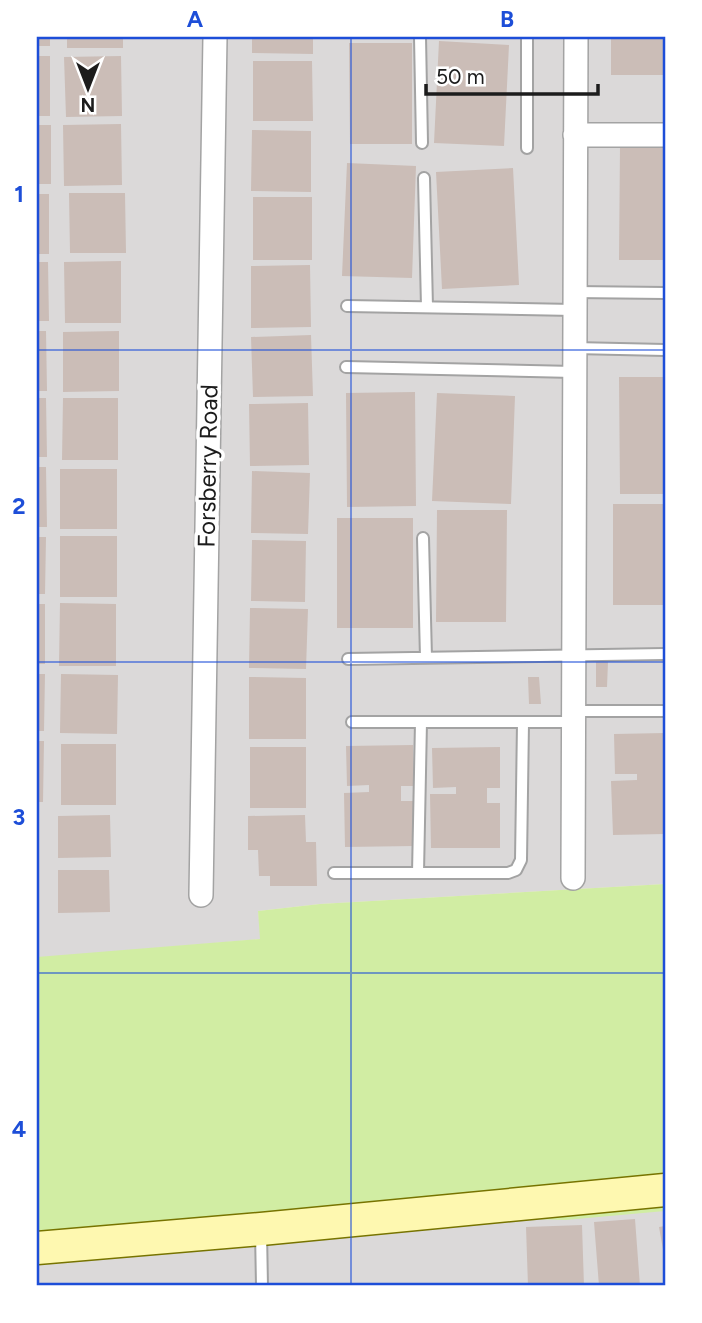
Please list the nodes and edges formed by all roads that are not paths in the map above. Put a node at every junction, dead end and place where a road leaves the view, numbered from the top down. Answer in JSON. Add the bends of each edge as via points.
{"nodes":[{"id":1,"x":215,"y":37,"type":"edge"},
{"id":2,"x":420,"y":37,"type":"edge"},
{"id":3,"x":527,"y":37,"type":"edge"},
{"id":4,"x":576,"y":37,"type":"edge"},
{"id":5,"x":575,"y":135,"type":"junction"},
{"id":6,"x":665,"y":135,"type":"edge"},
{"id":7,"x":422,"y":143,"type":"dead end"},
{"id":8,"x":527,"y":148,"type":"dead end"},
{"id":9,"x":424,"y":178,"type":"dead end"},
{"id":10,"x":665,"y":293,"type":"edge"},
{"id":11,"x":573,"y":301,"type":"junction"},
{"id":12,"x":347,"y":306,"type":"dead end"},
{"id":13,"x":427,"y":307,"type":"junction"},
{"id":14,"x":573,"y":348,"type":"junction"},
{"id":15,"x":665,"y":350,"type":"edge"},
{"id":16,"x":346,"y":368,"type":"dead end"},
{"id":17,"x":573,"y":372,"type":"junction"},
{"id":18,"x":423,"y":538,"type":"dead end"},
{"id":19,"x":573,"y":654,"type":"junction"},
{"id":20,"x":665,"y":654,"type":"edge"},
{"id":21,"x":426,"y":658,"type":"junction"},
{"id":22,"x":348,"y":659,"type":"dead end"},
{"id":23,"x":665,"y":711,"type":"edge"},
{"id":24,"x":573,"y":717,"type":"junction"},
{"id":25,"x":352,"y":722,"type":"dead end"},
{"id":26,"x":421,"y":722,"type":"junction"},
{"id":27,"x":523,"y":723,"type":"junction"},
{"id":28,"x":334,"y":873,"type":"dead end"},
{"id":29,"x":418,"y":873,"type":"junction"},
{"id":30,"x":573,"y":878,"type":"dead end"},
{"id":31,"x":201,"y":895,"type":"dead end"},
{"id":32,"x":665,"y":1190,"type":"edge"},
{"id":33,"x":261,"y":1229,"type":"junction"},
{"id":34,"x":37,"y":1248,"type":"edge"},
{"id":35,"x":262,"y":1286,"type":"edge"}],
"edges":[{"from":1,"to":31,"type":"street","name":"Forsberry Road"},
{"from":2,"to":7,"type":"lane"},
{"from":3,"to":8,"type":"lane"},
{"from":4,"to":5,"type":"street"},
{"from":5,"to":6,"type":"street"},
{"from":5,"to":11,"type":"street"},
{"from":9,"to":13,"type":"lane"},
{"from":10,"to":11,"type":"lane"},
{"from":11,"to":13,"type":"lane"},
{"from":11,"to":14,"type":"street"},
{"from":12,"to":13,"type":"lane"},
{"from":14,"to":15,"type":"lane"},
{"from":14,"to":17,"type":"street"},
{"from":16,"to":17,"type":"lane"},
{"from":17,"to":19,"type":"street"},
{"from":18,"to":21,"type":"lane"},
{"from":19,"to":20,"type":"lane"},
{"from":19,"to":21,"type":"lane"},
{"from":19,"to":24,"type":"street"},
{"from":21,"to":22,"type":"lane"},
{"from":23,"to":24,"type":"lane"},
{"from":24,"to":27,"type":"lane"},
{"from":24,"to":30,"type":"street"},
{"from":25,"to":26,"type":"lane"},
{"from":26,"to":27,"type":"lane"},
{"from":26,"to":29,"type":"lane"},
{"from":27,"to":29,"type":"lane","via":[[521,860],[516,870]]},
{"from":28,"to":29,"type":"lane"},
{"from":32,"to":33,"type":"street"},
{"from":33,"to":34,"type":"street"},
{"from":33,"to":35,"type":"lane"}]}
